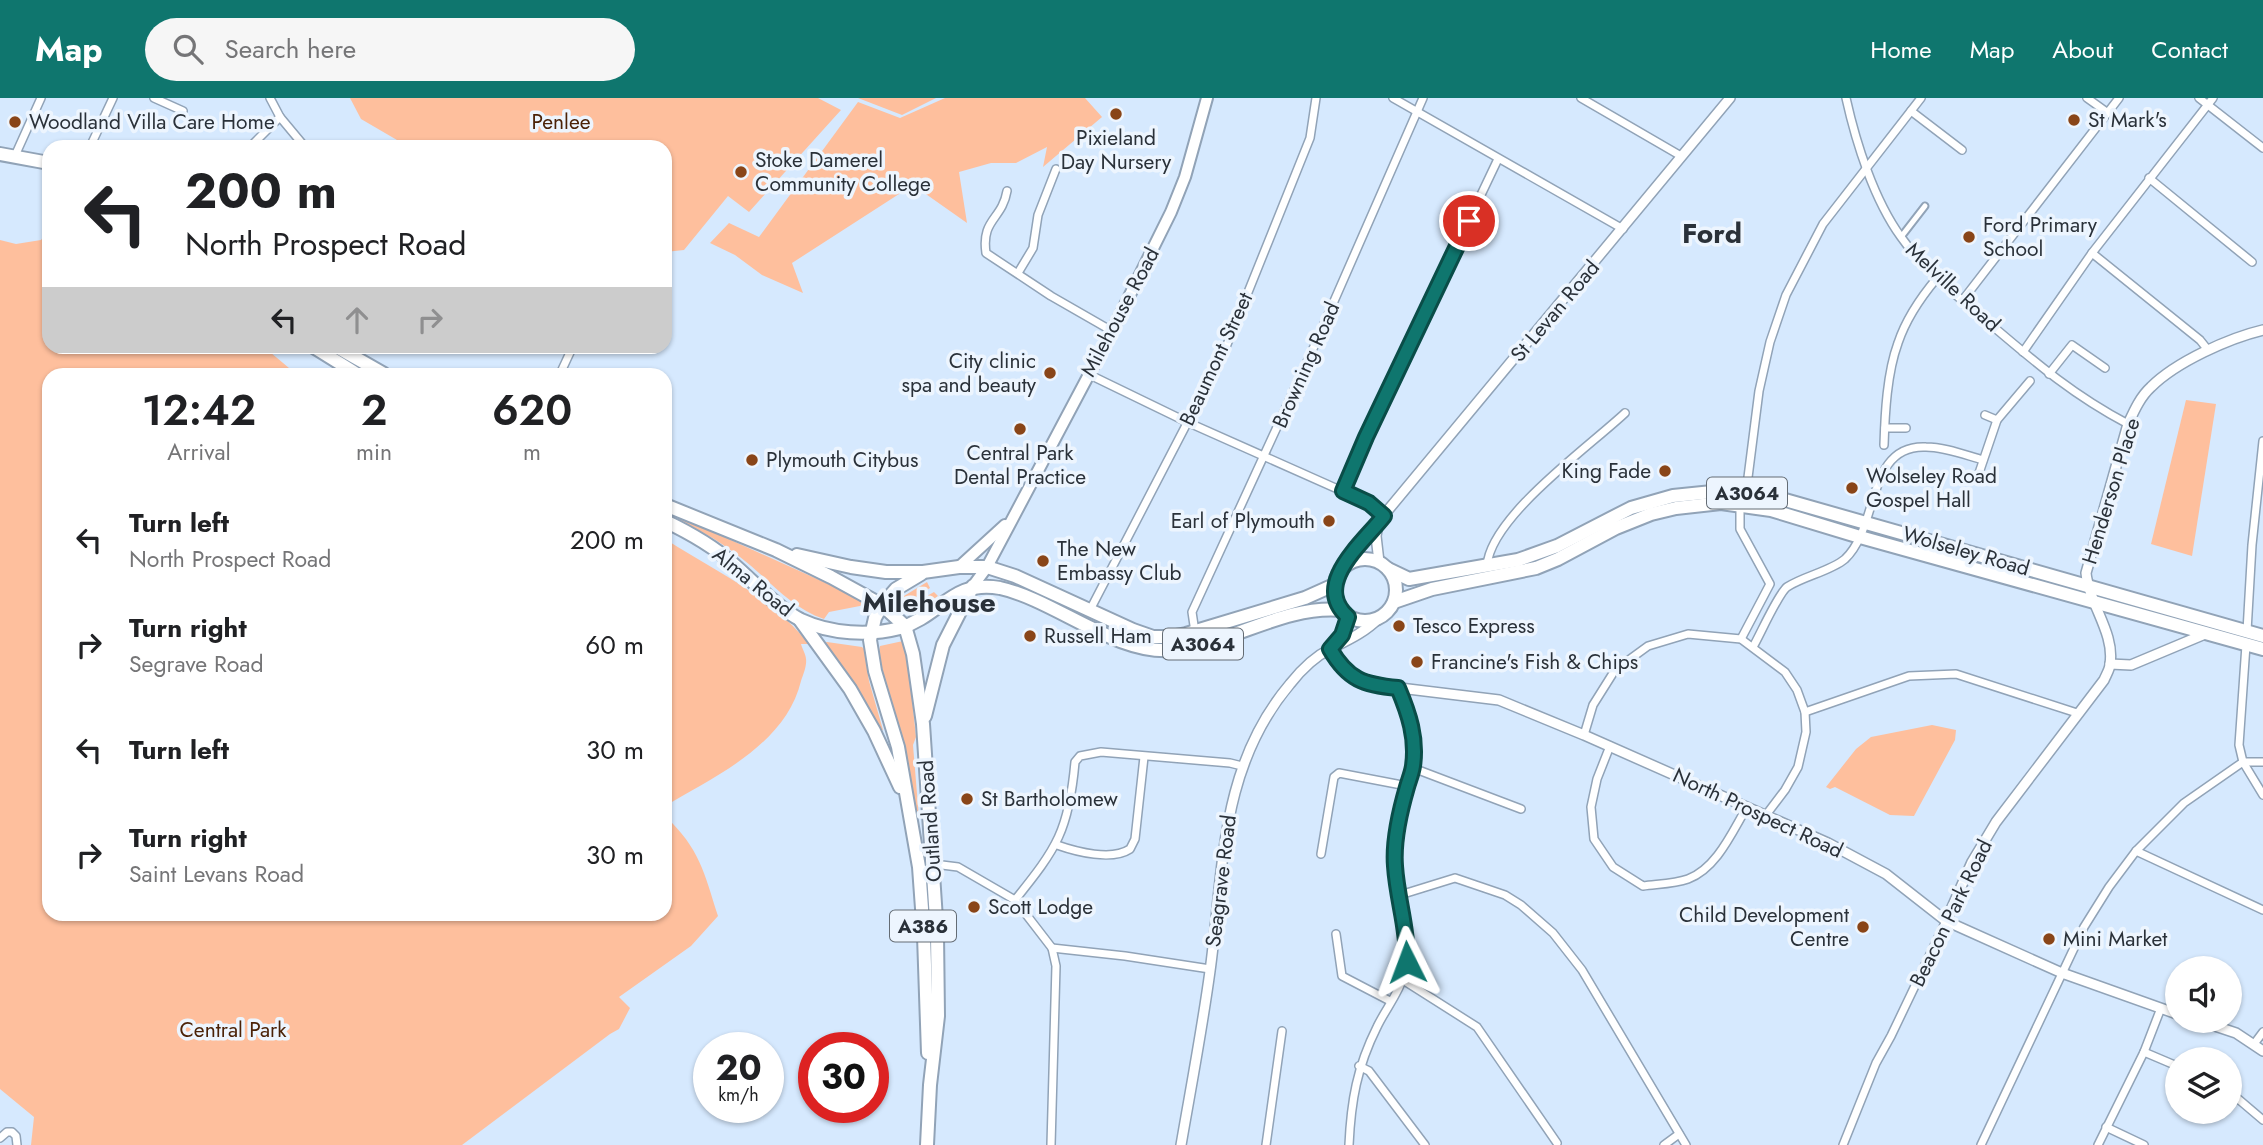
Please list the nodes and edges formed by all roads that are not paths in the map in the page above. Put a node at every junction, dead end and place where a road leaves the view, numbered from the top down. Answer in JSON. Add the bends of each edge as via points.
{"nodes":[{"id":1,"x":41,"y":98,"type":"edge"},
{"id":2,"x":113,"y":98,"type":"edge"},
{"id":3,"x":154,"y":98,"type":"edge"},
{"id":4,"x":270,"y":98,"type":"edge"},
{"id":5,"x":1207,"y":98,"type":"edge"},
{"id":6,"x":1315,"y":98,"type":"edge"},
{"id":7,"x":1393,"y":98,"type":"edge"},
{"id":8,"x":1423,"y":98,"type":"edge"},
{"id":9,"x":1581,"y":98,"type":"edge"},
{"id":10,"x":1730,"y":98,"type":"edge"},
{"id":11,"x":1846,"y":98,"type":"edge"},
{"id":12,"x":1921,"y":98,"type":"edge"},
{"id":13,"x":2087,"y":98,"type":"edge"},
{"id":14,"x":2119,"y":98,"type":"edge"},
{"id":15,"x":2199,"y":98,"type":"edge"},
{"id":16,"x":2210,"y":101,"type":"edge"},
{"id":17,"x":183,"y":111,"type":"dead end"},
{"id":18,"x":1416,"y":111,"type":"junction"},
{"id":19,"x":1911,"y":111,"type":"junction"},
{"id":20,"x":2108,"y":113,"type":"junction"},
{"id":21,"x":280,"y":117,"type":"junction"},
{"id":22,"x":93,"y":140,"type":"edge"},
{"id":23,"x":257,"y":140,"type":"edge"},
{"id":24,"x":299,"y":140,"type":"edge"},
{"id":25,"x":2263,"y":148,"type":"edge"},
{"id":26,"x":1962,"y":150,"type":"dead end"},
{"id":27,"x":0,"y":154,"type":"edge"},
{"id":28,"x":1681,"y":156,"type":"junction"},
{"id":29,"x":14,"y":158,"type":"junction"},
{"id":30,"x":1498,"y":159,"type":"junction"},
{"id":31,"x":42,"y":162,"type":"edge"},
{"id":32,"x":1868,"y":167,"type":"junction"},
{"id":33,"x":42,"y":169,"type":"edge"},
{"id":34,"x":1056,"y":169,"type":"dead end"},
{"id":35,"x":2149,"y":178,"type":"junction"},
{"id":36,"x":1007,"y":191,"type":"dead end"},
{"id":37,"x":1925,"y":206,"type":"dead end"},
{"id":38,"x":1623,"y":229,"type":"junction"},
{"id":39,"x":1901,"y":237,"type":"junction"},
{"id":40,"x":2092,"y":253,"type":"junction"},
{"id":41,"x":2252,"y":262,"type":"dead end"},
{"id":42,"x":1018,"y":272,"type":"junction"},
{"id":43,"x":1937,"y":278,"type":"junction"},
{"id":44,"x":1962,"y":301,"type":"junction"},
{"id":45,"x":2263,"y":330,"type":"edge"},
{"id":46,"x":1112,"y":331,"type":"junction"},
{"id":47,"x":2208,"y":350,"type":"junction"},
{"id":48,"x":2023,"y":352,"type":"junction"},
{"id":49,"x":325,"y":354,"type":"edge"},
{"id":50,"x":349,"y":354,"type":"edge"},
{"id":51,"x":347,"y":368,"type":"edge"},
{"id":52,"x":374,"y":368,"type":"edge"},
{"id":53,"x":2105,"y":369,"type":"dead end"},
{"id":54,"x":1088,"y":374,"type":"junction"},
{"id":55,"x":2049,"y":374,"type":"junction"},
{"id":56,"x":2030,"y":381,"type":"dead end"},
{"id":57,"x":1625,"y":413,"type":"dead end"},
{"id":58,"x":1985,"y":415,"type":"dead end"},
{"id":59,"x":1997,"y":420,"type":"junction"},
{"id":60,"x":1187,"y":422,"type":"junction"},
{"id":61,"x":2128,"y":424,"type":"junction"},
{"id":62,"x":1885,"y":428,"type":"junction"},
{"id":63,"x":1906,"y":428,"type":"dead end"},
{"id":64,"x":2263,"y":441,"type":"edge"},
{"id":65,"x":1884,"y":445,"type":"dead end"},
{"id":66,"x":1265,"y":456,"type":"junction"},
{"id":67,"x":1983,"y":460,"type":"junction"},
{"id":68,"x":1979,"y":473,"type":"dead end"},
{"id":69,"x":1343,"y":491,"type":"junction"},
{"id":70,"x":1743,"y":499,"type":"junction"},
{"id":71,"x":672,"y":508,"type":"edge"},
{"id":72,"x":1012,"y":518,"type":"junction"},
{"id":73,"x":1381,"y":520,"type":"junction"},
{"id":74,"x":1867,"y":523,"type":"junction"},
{"id":75,"x":672,"y":525,"type":"edge"},
{"id":76,"x":1860,"y":537,"type":"junction"},
{"id":77,"x":2252,"y":545,"type":"junction"},
{"id":78,"x":2263,"y":547,"type":"edge"},
{"id":79,"x":776,"y":550,"type":"junction"},
{"id":80,"x":959,"y":566,"type":"junction"},
{"id":81,"x":1384,"y":566,"type":"junction"},
{"id":82,"x":1488,"y":566,"type":"junction"},
{"id":83,"x":987,"y":567,"type":"junction"},
{"id":84,"x":1343,"y":568,"type":"junction"},
{"id":85,"x":923,"y":572,"type":"junction"},
{"id":86,"x":1334,"y":584,"type":"junction"},
{"id":87,"x":1770,"y":584,"type":"junction"},
{"id":88,"x":2087,"y":585,"type":"junction"},
{"id":89,"x":974,"y":586,"type":"junction"},
{"id":90,"x":1785,"y":589,"type":"junction"},
{"id":91,"x":2092,"y":600,"type":"junction"},
{"id":92,"x":1394,"y":602,"type":"junction"},
{"id":93,"x":882,"y":605,"type":"junction"},
{"id":94,"x":1090,"y":610,"type":"junction"},
{"id":95,"x":1345,"y":613,"type":"junction"},
{"id":96,"x":1379,"y":618,"type":"junction"},
{"id":97,"x":800,"y":620,"type":"junction"},
{"id":98,"x":905,"y":626,"type":"junction"},
{"id":99,"x":2247,"y":631,"type":"junction"},
{"id":100,"x":1195,"y":632,"type":"junction"},
{"id":101,"x":871,"y":633,"type":"junction"},
{"id":102,"x":2205,"y":634,"type":"junction"},
{"id":103,"x":2263,"y":636,"type":"edge"},
{"id":104,"x":1741,"y":639,"type":"junction"},
{"id":105,"x":2246,"y":645,"type":"junction"},
{"id":106,"x":1753,"y":647,"type":"junction"},
{"id":107,"x":1330,"y":649,"type":"junction"},
{"id":108,"x":2263,"y":649,"type":"edge"},
{"id":109,"x":2110,"y":664,"type":"junction"},
{"id":110,"x":1398,"y":688,"type":"junction"},
{"id":111,"x":1805,"y":712,"type":"junction"},
{"id":112,"x":2077,"y":713,"type":"junction"},
{"id":113,"x":923,"y":724,"type":"junction"},
{"id":114,"x":1584,"y":735,"type":"junction"},
{"id":115,"x":1610,"y":746,"type":"junction"},
{"id":116,"x":1144,"y":757,"type":"junction"},
{"id":117,"x":2243,"y":762,"type":"junction"},
{"id":118,"x":2263,"y":762,"type":"edge"},
{"id":119,"x":1242,"y":766,"type":"junction"},
{"id":120,"x":1413,"y":768,"type":"junction"},
{"id":121,"x":1407,"y":786,"type":"junction"},
{"id":122,"x":2263,"y":795,"type":"edge"},
{"id":123,"x":907,"y":803,"type":"junction"},
{"id":124,"x":1747,"y":807,"type":"junction"},
{"id":125,"x":1521,"y":809,"type":"dead end"},
{"id":126,"x":1766,"y":815,"type":"junction"},
{"id":127,"x":1057,"y":845,"type":"junction"},
{"id":128,"x":2137,"y":851,"type":"junction"},
{"id":129,"x":1321,"y":854,"type":"dead end"},
{"id":130,"x":934,"y":864,"type":"junction"},
{"id":131,"x":1400,"y":895,"type":"junction"},
{"id":132,"x":1015,"y":900,"type":"junction"},
{"id":133,"x":2263,"y":910,"type":"edge"},
{"id":134,"x":1946,"y":921,"type":"junction"},
{"id":135,"x":1336,"y":934,"type":"dead end"},
{"id":136,"x":1348,"y":942,"type":"dead end"},
{"id":137,"x":1336,"y":943,"type":"junction"},
{"id":138,"x":1052,"y":948,"type":"junction"},
{"id":139,"x":1210,"y":969,"type":"junction"},
{"id":140,"x":2062,"y":972,"type":"junction"},
{"id":141,"x":1403,"y":980,"type":"junction"},
{"id":142,"x":1390,"y":1001,"type":"junction"},
{"id":143,"x":2161,"y":1009,"type":"junction"},
{"id":144,"x":2165,"y":1010,"type":"edge"},
{"id":145,"x":1282,"y":1031,"type":"dead end"},
{"id":146,"x":2263,"y":1032,"type":"edge"},
{"id":147,"x":2236,"y":1033,"type":"edge"},
{"id":148,"x":2254,"y":1044,"type":"junction"},
{"id":149,"x":2263,"y":1051,"type":"edge"},
{"id":150,"x":2144,"y":1052,"type":"junction"},
{"id":151,"x":2165,"y":1061,"type":"edge"},
{"id":152,"x":1359,"y":1066,"type":"junction"},
{"id":153,"x":930,"y":1085,"type":"junction"},
{"id":154,"x":2242,"y":1102,"type":"edge"},
{"id":155,"x":2263,"y":1120,"type":"edge"},
{"id":156,"x":2106,"y":1127,"type":"junction"},
{"id":157,"x":1679,"y":1134,"type":"junction"},
{"id":158,"x":0,"y":1138,"type":"edge"},
{"id":159,"x":1557,"y":1143,"type":"dead end"},
{"id":160,"x":17,"y":1145,"type":"edge"},
{"id":161,"x":927,"y":1145,"type":"edge"},
{"id":162,"x":1051,"y":1145,"type":"edge"},
{"id":163,"x":1181,"y":1145,"type":"edge"},
{"id":164,"x":1266,"y":1145,"type":"edge"},
{"id":165,"x":1349,"y":1145,"type":"edge"},
{"id":166,"x":1425,"y":1145,"type":"edge"},
{"id":167,"x":1664,"y":1145,"type":"edge"},
{"id":168,"x":1686,"y":1145,"type":"edge"},
{"id":169,"x":1843,"y":1145,"type":"edge"},
{"id":170,"x":1981,"y":1145,"type":"edge"},
{"id":171,"x":2098,"y":1145,"type":"edge"},
{"id":172,"x":2144,"y":1145,"type":"edge"}],
"edges":[{"from":1,"to":29,"type":"street"},
{"from":2,"to":22,"type":"street"},
{"from":3,"to":17,"type":"street"},
{"from":4,"to":21,"type":"street"},
{"from":5,"to":46,"type":"main road","name":"Milehouse Road","via":[[1171,212]]},
{"from":6,"to":60,"type":"street","name":"Beaumont Street","via":[[1310,138],[1224,352]]},
{"from":7,"to":18,"type":"street"},
{"from":8,"to":18,"type":"street","name":"Browning Road"},
{"from":9,"to":28,"type":"street"},
{"from":10,"to":28,"type":"street","name":"St Levan Road"},
{"from":11,"to":32,"type":"street","name":"Melville Road"},
{"from":12,"to":19,"type":"street"},
{"from":13,"to":20,"type":"street"},
{"from":14,"to":20,"type":"street"},
{"from":15,"to":16,"type":"street"},
{"from":16,"to":25,"type":"street"},
{"from":16,"to":35,"type":"street"},
{"from":18,"to":30,"type":"street"},
{"from":18,"to":66,"type":"street","name":"Browning Road"},
{"from":19,"to":26,"type":"street"},
{"from":19,"to":32,"type":"street"},
{"from":20,"to":44,"type":"street"},
{"from":21,"to":23,"type":"street"},
{"from":21,"to":24,"type":"street"},
{"from":27,"to":29,"type":"main road"},
{"from":28,"to":38,"type":"street","name":"St Levan Road"},
{"from":29,"to":31,"type":"main road"},
{"from":29,"to":33,"type":"main road"},
{"from":30,"to":38,"type":"street"},
{"from":30,"to":69,"type":"street"},
{"from":32,"to":39,"type":"street","name":"Melville Road"},
{"from":32,"to":70,"type":"street","via":[[1823,224],[1786,295],[1759,393]]},
{"from":34,"to":42,"type":"street","via":[[1038,215],[1033,248]]},
{"from":35,"to":40,"type":"street"},
{"from":35,"to":41,"type":"street"},
{"from":36,"to":42,"type":"street","via":[[1005,203],[986,230],[986,253]]},
{"from":37,"to":39,"type":"street"},
{"from":38,"to":73,"type":"street","name":"St Levan Road"},
{"from":39,"to":43,"type":"street","name":"Melville Road"},
{"from":40,"to":47,"type":"street"},
{"from":40,"to":48,"type":"street"},
{"from":42,"to":46,"type":"street"},
{"from":43,"to":44,"type":"street","name":"Melville Road"},
{"from":43,"to":62,"type":"street","via":[[1919,300],[1897,344]]},
{"from":44,"to":48,"type":"street","name":"Melville Road"},
{"from":45,"to":47,"type":"street","name":"Henderson Place"},
{"from":46,"to":54,"type":"main road","name":"Milehouse Road"},
{"from":47,"to":61,"type":"street","name":"Henderson Place","via":[[2148,389]]},
{"from":48,"to":55,"type":"street","name":"Melville Road"},
{"from":49,"to":51,"type":"main road"},
{"from":50,"to":52,"type":"main road"},
{"from":53,"to":55,"type":"street","via":[[2072,345]]},
{"from":54,"to":60,"type":"street"},
{"from":54,"to":72,"type":"main road","name":"Milehouse Road"},
{"from":55,"to":61,"type":"street","name":"Melville Road"},
{"from":56,"to":59,"type":"street"},
{"from":57,"to":82,"type":"street","via":[[1526,502],[1488,552]]},
{"from":58,"to":59,"type":"street"},
{"from":59,"to":67,"type":"street"},
{"from":60,"to":66,"type":"street"},
{"from":60,"to":94,"type":"street","name":"Beaumont Street"},
{"from":61,"to":88,"type":"street","name":"Henderson Place","via":[[2086,573]]},
{"from":62,"to":63,"type":"street"},
{"from":62,"to":65,"type":"street"},
{"from":64,"to":77,"type":"street"},
{"from":66,"to":69,"type":"street"},
{"from":66,"to":100,"type":"street","name":"Browning Road","via":[[1192,612]]},
{"from":67,"to":68,"type":"street"},
{"from":67,"to":74,"type":"street","via":[[1928,446],[1897,454],[1882,471]]},
{"from":69,"to":73,"type":"street","via":[[1369,503]]},
{"from":70,"to":74,"type":"main road","name":"Wolseley Road","number":"A3064","via":[[1785,500]]},
{"from":70,"to":76,"type":"main road","name":"Wolseley Road","number":"A3064"},
{"from":70,"to":82,"type":"main road","name":"Wolseley Road","number":"A3064","via":[[1703,492],[1649,502],[1556,546]]},
{"from":70,"to":87,"type":"street","via":[[1740,529]]},
{"from":70,"to":92,"type":"main road","name":"Wolseley Road","number":"A3064","via":[[1651,514],[1536,568],[1432,589]]},
{"from":71,"to":79,"type":"main road","name":"Alma Road"},
{"from":72,"to":80,"type":"main road","name":"Milehouse Road"},
{"from":72,"to":83,"type":"main road","name":"Milehouse Road"},
{"from":73,"to":81,"type":"street","via":[[1376,536]]},
{"from":73,"to":84,"type":"street","name":"St Levan Road"},
{"from":74,"to":76,"type":"street"},
{"from":74,"to":88,"type":"main road","name":"Wolseley Road","number":"A3064"},
{"from":75,"to":97,"type":"main road","name":"Alma Road","number":"A386","via":[[731,562]]},
{"from":76,"to":90,"type":"street","via":[[1844,559]]},
{"from":76,"to":91,"type":"main road","name":"Wolseley Road","number":"A3064"},
{"from":77,"to":78,"type":"street"},
{"from":77,"to":99,"type":"street"},
{"from":79,"to":85,"type":"main road","name":"Alma Road","via":[[851,567]]},
{"from":79,"to":93,"type":"main road","name":"Alma Road"},
{"from":80,"to":83,"type":"main road","number":"A3064"},
{"from":80,"to":85,"type":"main road","number":"A3064"},
{"from":81,"to":82,"type":"main road","name":"Wolseley Road","number":"A3064","via":[[1409,579]]},
{"from":81,"to":84,"type":"main road","via":[[1369,559]]},
{"from":81,"to":92,"type":"main road","via":[[1394,579]]},
{"from":83,"to":89,"type":"main road","name":"Outland Road"},
{"from":83,"to":94,"type":"main road","number":"A3064"},
{"from":84,"to":86,"type":"main road"},
{"from":85,"to":93,"type":"main road","name":"Outland Road","number":"A386","via":[[896,589]]},
{"from":86,"to":95,"type":"main road","via":[[1335,598]]},
{"from":86,"to":100,"type":"main road","number":"A3064","via":[[1305,598]]},
{"from":87,"to":90,"type":"street"},
{"from":87,"to":104,"type":"street"},
{"from":88,"to":91,"type":"street","name":"Henderson Place"},
{"from":88,"to":99,"type":"main road","name":"Wolseley Road","number":"A3064"},
{"from":89,"to":95,"type":"main road","number":"A3064","via":[[1023,594],[1146,649],[1171,650],[1212,642],[1308,610]]},
{"from":89,"to":98,"type":"main road"},
{"from":89,"to":113,"type":"main road","name":"Outland Road","number":"A386","via":[[943,645]]},
{"from":90,"to":106,"type":"street"},
{"from":91,"to":102,"type":"main road","name":"Wolseley Road","number":"A3064"},
{"from":91,"to":109,"type":"street","via":[[2106,635]]},
{"from":92,"to":96,"type":"main road"},
{"from":93,"to":98,"type":"main road","name":"Alma Road"},
{"from":93,"to":101,"type":"main road","name":"Outland Road","number":"A386"},
{"from":94,"to":100,"type":"main road","number":"A3064","via":[[1153,637]]},
{"from":95,"to":96,"type":"main road","via":[[1358,621]]},
{"from":95,"to":107,"type":"street","via":[[1342,635]]},
{"from":96,"to":107,"type":"street"},
{"from":97,"to":101,"type":"main road","name":"Alma Road","via":[[823,628]]},
{"from":97,"to":123,"type":"main road","name":"Outland Road","number":"A386","via":[[850,689]]},
{"from":98,"to":101,"type":"main road","name":"Alma Road"},
{"from":98,"to":113,"type":"main road","name":"Outland Road","number":"A386"},
{"from":99,"to":103,"type":"main road","name":"Wolseley Road","number":"A3064"},
{"from":101,"to":123,"type":"main road","name":"Outland Road","number":"A386","via":[[875,671],[898,747]]},
{"from":102,"to":105,"type":"main road","name":"Wolseley Road","number":"A3064"},
{"from":102,"to":109,"type":"street","via":[[2131,665]]},
{"from":104,"to":106,"type":"street"},
{"from":104,"to":114,"type":"street","via":[[1688,634],[1648,646],[1615,670],[1593,705]]},
{"from":105,"to":108,"type":"main road","name":"Wolseley Road","number":"A3064"},
{"from":105,"to":117,"type":"street","via":[[2239,745]]},
{"from":106,"to":111,"type":"street","via":[[1785,672]]},
{"from":107,"to":110,"type":"street","name":"North Prospect Road","via":[[1357,680]]},
{"from":107,"to":119,"type":"street","name":"Seagrave Road","via":[[1301,672],[1272,708],[1256,731]]},
{"from":109,"to":112,"type":"street","name":"Beacon Park Road","via":[[2104,680]]},
{"from":110,"to":114,"type":"street","name":"North Prospect Road","via":[[1499,700]]},
{"from":110,"to":120,"type":"street","via":[[1414,734]]},
{"from":111,"to":112,"type":"street","via":[[1909,676],[1956,674]]},
{"from":111,"to":126,"type":"street","via":[[1806,732],[1798,767]]},
{"from":112,"to":134,"type":"street","name":"Beacon Park Road","via":[[1996,822]]},
{"from":113,"to":130,"type":"main road","name":"Outland Road","number":"A386"},
{"from":114,"to":115,"type":"street","name":"North Prospect Road"},
{"from":115,"to":124,"type":"street","name":"North Prospect Road"},
{"from":115,"to":124,"type":"street","via":[[1591,807],[1594,839],[1613,867],[1643,886],[1688,879],[1706,868]]},
{"from":116,"to":119,"type":"street"},
{"from":116,"to":127,"type":"street","via":[[1101,752],[1080,756]]},
{"from":116,"to":127,"type":"street","via":[[1130,849],[1116,856]]},
{"from":117,"to":118,"type":"street"},
{"from":117,"to":122,"type":"street"},
{"from":117,"to":128,"type":"street","via":[[2184,803]]},
{"from":119,"to":139,"type":"street","name":"Seagrave Road","via":[[1224,837]]},
{"from":120,"to":121,"type":"street"},
{"from":120,"to":125,"type":"street"},
{"from":121,"to":129,"type":"street","via":[[1339,773],[1334,778]]},
{"from":121,"to":131,"type":"street","via":[[1395,849]]},
{"from":123,"to":153,"type":"main road","name":"Outland Road","number":"A386","via":[[919,867]]},
{"from":124,"to":126,"type":"street","name":"North Prospect Road"},
{"from":126,"to":134,"type":"street","name":"North Prospect Road","via":[[1886,874]]},
{"from":127,"to":132,"type":"street"},
{"from":128,"to":133,"type":"street"},
{"from":128,"to":140,"type":"street","via":[[2084,927]]},
{"from":130,"to":132,"type":"street","via":[[958,867]]},
{"from":130,"to":153,"type":"main road","name":"Outland Road","number":"A386","via":[[938,1016]]},
{"from":131,"to":141,"type":"street","via":[[1407,942]]},
{"from":131,"to":157,"type":"street","via":[[1455,878],[1521,905],[1553,933],[1582,970]]},
{"from":132,"to":138,"type":"street"},
{"from":134,"to":140,"type":"street","name":"North Prospect Road"},
{"from":134,"to":169,"type":"street","name":"Beacon Park Road","via":[[1876,1063]]},
{"from":135,"to":137,"type":"street"},
{"from":136,"to":137,"type":"street"},
{"from":137,"to":142,"type":"street","via":[[1342,976]]},
{"from":138,"to":139,"type":"street"},
{"from":138,"to":162,"type":"street","via":[[1056,966]]},
{"from":139,"to":163,"type":"street","name":"Seagrave Road"},
{"from":140,"to":143,"type":"street","name":"North Prospect Road"},
{"from":140,"to":170,"type":"street"},
{"from":141,"to":142,"type":"street"},
{"from":141,"to":159,"type":"street","via":[[1477,1027]]},
{"from":142,"to":152,"type":"street"},
{"from":143,"to":144,"type":"street","name":"North Prospect Road"},
{"from":143,"to":150,"type":"street"},
{"from":145,"to":164,"type":"street"},
{"from":146,"to":148,"type":"street"},
{"from":147,"to":148,"type":"street"},
{"from":148,"to":149,"type":"street"},
{"from":150,"to":151,"type":"street"},
{"from":150,"to":156,"type":"street"},
{"from":152,"to":165,"type":"street"},
{"from":152,"to":166,"type":"street","via":[[1369,1071]]},
{"from":153,"to":161,"type":"main road","name":"Outland Road","number":"A386"},
{"from":154,"to":155,"type":"street"},
{"from":156,"to":171,"type":"street"},
{"from":156,"to":172,"type":"street"},
{"from":157,"to":167,"type":"street"},
{"from":157,"to":168,"type":"street"},
{"from":158,"to":160,"type":"street","via":[[12,1132]]}]}
